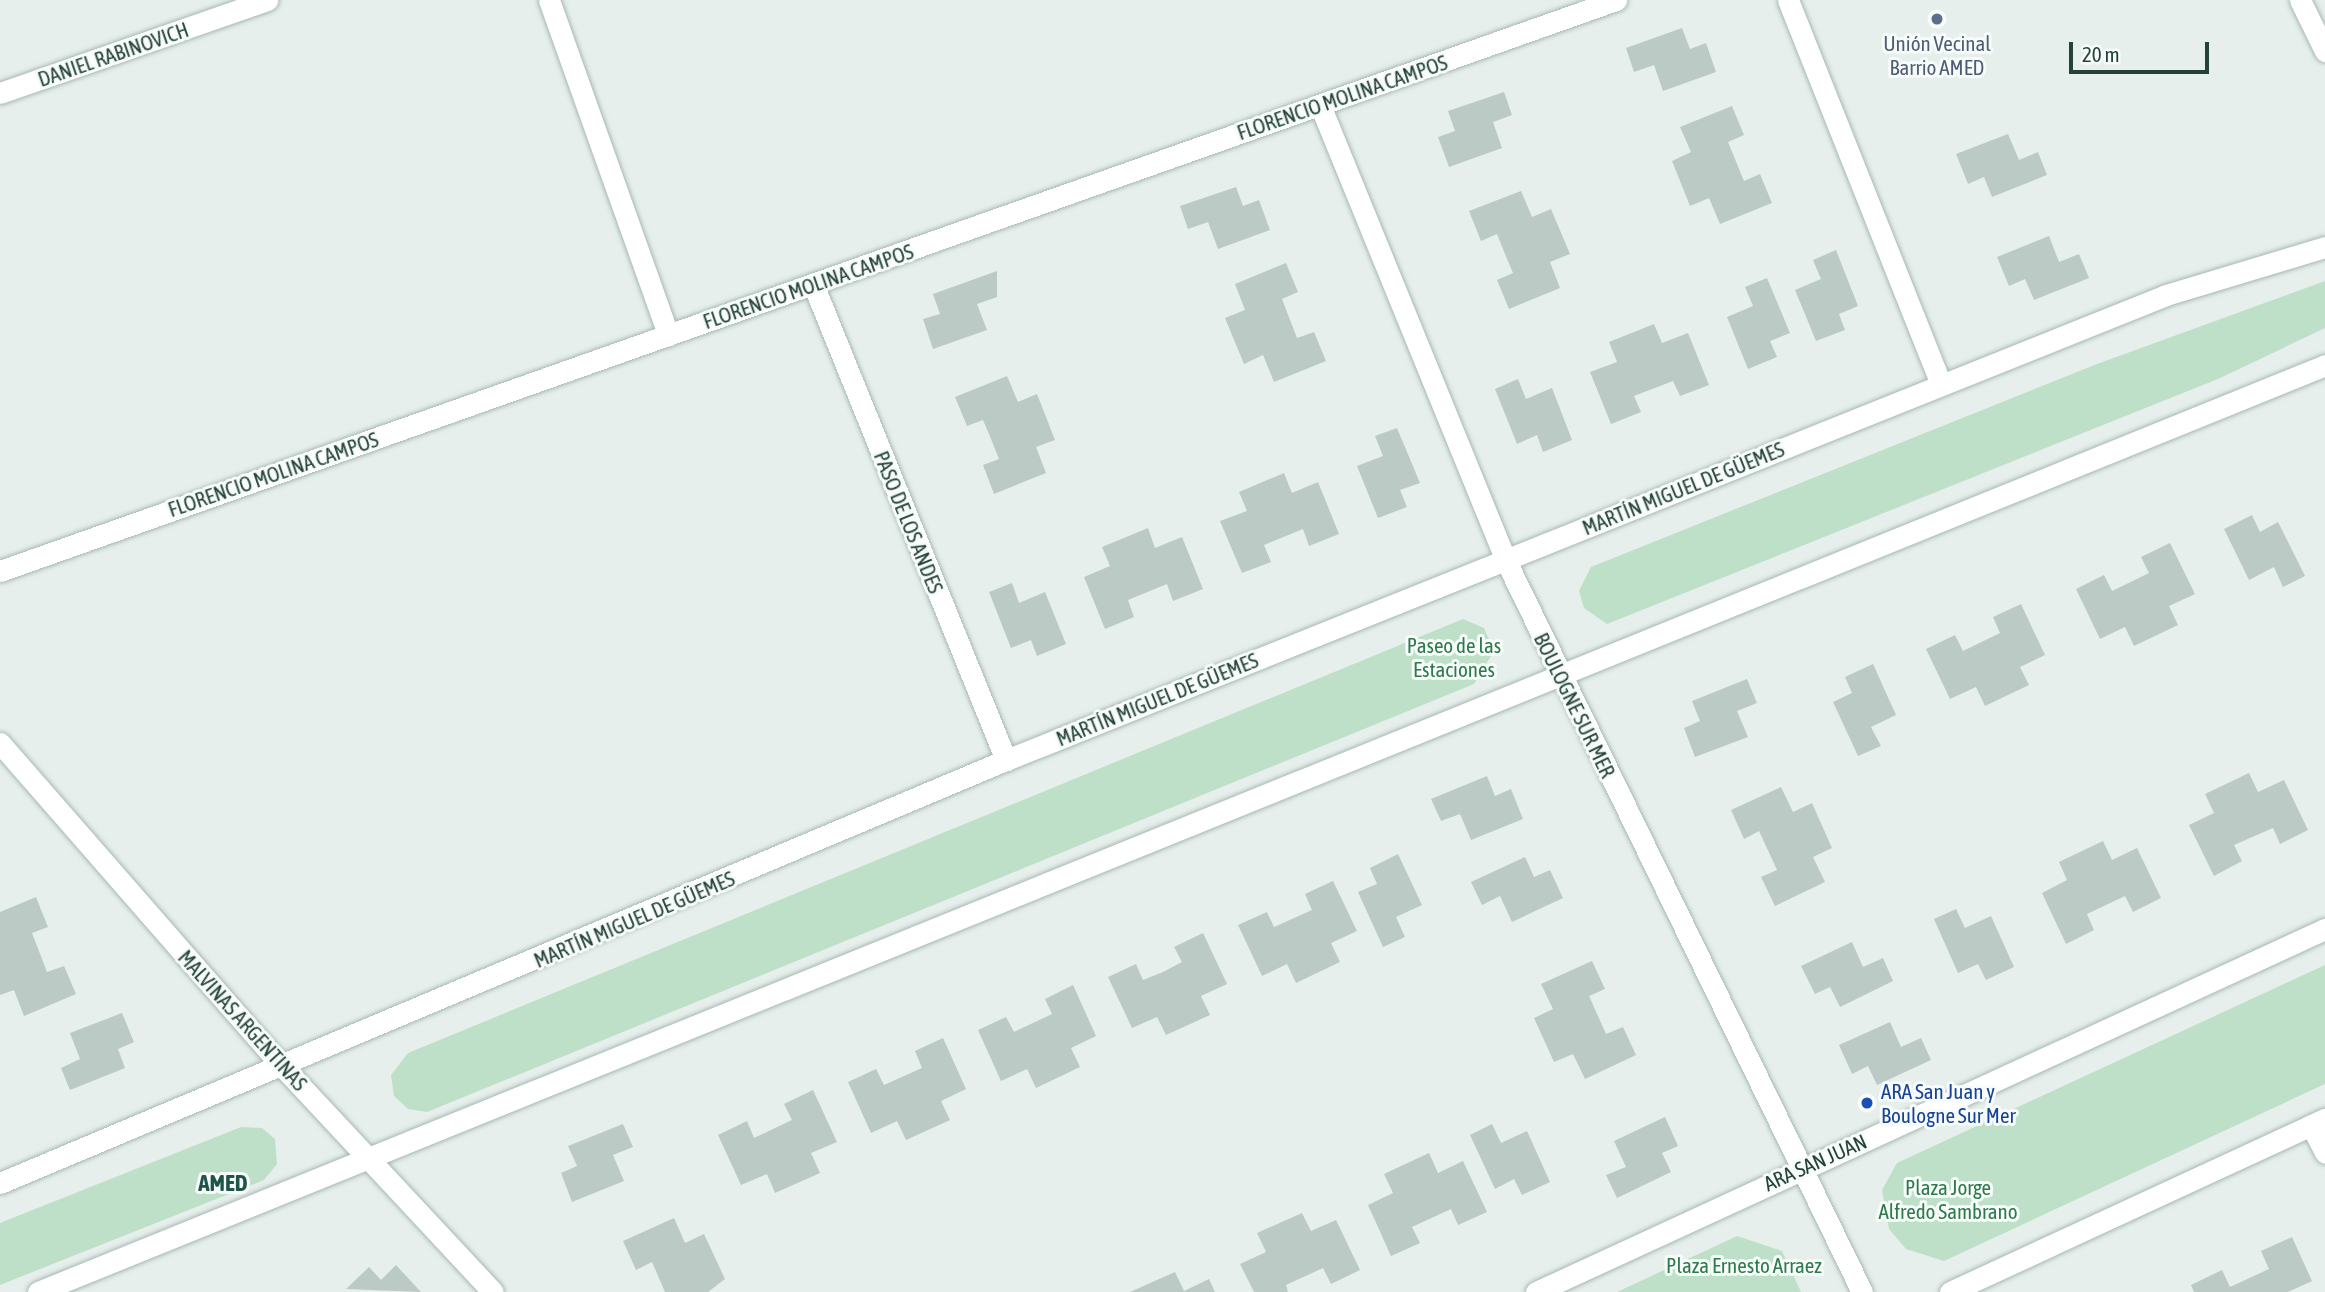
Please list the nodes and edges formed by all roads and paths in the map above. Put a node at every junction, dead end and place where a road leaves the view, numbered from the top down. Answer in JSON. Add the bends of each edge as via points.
{"nodes":[{"id":1,"x":267,"y":0,"type":"edge"},
{"id":2,"x":549,"y":0,"type":"edge"},
{"id":3,"x":1616,"y":0,"type":"edge"},
{"id":4,"x":1788,"y":0,"type":"edge"},
{"id":5,"x":2300,"y":0,"type":"edge"},
{"id":6,"x":2325,"y":51,"type":"edge"},
{"id":7,"x":0,"y":93,"type":"edge"},
{"id":8,"x":1320,"y":104,"type":"junction"},
{"id":9,"x":2325,"y":247,"type":"edge"},
{"id":10,"x":813,"y":284,"type":"junction"},
{"id":11,"x":668,"y":335,"type":"junction"},
{"id":12,"x":2325,"y":365,"type":"edge"},
{"id":13,"x":1941,"y":384,"type":"junction"},
{"id":14,"x":1505,"y":559,"type":"junction"},
{"id":15,"x":0,"y":571,"type":"edge"},
{"id":16,"x":1559,"y":675,"type":"junction"},
{"id":17,"x":0,"y":743,"type":"edge"},
{"id":18,"x":1006,"y":760,"type":"junction"},
{"id":19,"x":2325,"y":929,"type":"edge"},
{"id":20,"x":284,"y":1068,"type":"junction"},
{"id":21,"x":2318,"y":1122,"type":"edge"},
{"id":22,"x":2325,"y":1153,"type":"edge"},
{"id":23,"x":369,"y":1158,"type":"junction"},
{"id":24,"x":1802,"y":1168,"type":"junction"},
{"id":25,"x":0,"y":1182,"type":"edge"},
{"id":26,"x":38,"y":1292,"type":"edge"},
{"id":27,"x":492,"y":1292,"type":"edge"},
{"id":28,"x":1536,"y":1292,"type":"edge"},
{"id":29,"x":1862,"y":1292,"type":"edge"},
{"id":30,"x":1950,"y":1292,"type":"edge"}],
"edges":[{"from":1,"to":7,"type":"street","name":"DANIEL RABINOVICH"},
{"from":2,"to":11,"type":"street"},
{"from":3,"to":8,"type":"street","name":"FLORENCIO MOLINA CAMPOS"},
{"from":4,"to":13,"type":"street"},
{"from":5,"to":6,"type":"street"},
{"from":8,"to":10,"type":"street","name":"FLORENCIO MOLINA CAMPOS"},
{"from":8,"to":14,"type":"street","name":"BOULOGNE SUR MER"},
{"from":9,"to":13,"type":"street","name":"MARTÍN MIGUEL DE GÜEMES","via":[[2166,295]]},
{"from":10,"to":11,"type":"street","name":"FLORENCIO MOLINA CAMPOS"},
{"from":10,"to":18,"type":"street","name":"PASO DE LOS ANDES"},
{"from":11,"to":15,"type":"street","name":"FLORENCIO MOLINA CAMPOS"},
{"from":12,"to":16,"type":"street"},
{"from":13,"to":14,"type":"street","name":"MARTÍN MIGUEL DE GÜEMES"},
{"from":14,"to":16,"type":"street","name":"BOULOGNE SUR MER"},
{"from":14,"to":18,"type":"street","name":"MARTÍN MIGUEL DE GÜEMES"},
{"from":16,"to":23,"type":"street"},
{"from":16,"to":24,"type":"street","name":"BOULOGNE SUR MER"},
{"from":17,"to":20,"type":"street","name":"MALVINAS ARGENTINAS"},
{"from":18,"to":20,"type":"street","name":"MARTÍN MIGUEL DE GÜEMES"},
{"from":19,"to":24,"type":"street","name":"ARA SAN JUAN"},
{"from":20,"to":23,"type":"street","name":"MALVINAS ARGENTINAS"},
{"from":20,"to":25,"type":"street","name":"MARTÍN MIGUEL DE GÜEMES"},
{"from":21,"to":22,"type":"street"},
{"from":21,"to":30,"type":"street"},
{"from":23,"to":26,"type":"street"},
{"from":23,"to":27,"type":"street","name":"MALVINAS ARGENTINAS"},
{"from":24,"to":28,"type":"street","name":"ARA SAN JUAN"},
{"from":24,"to":29,"type":"street","name":"BOULOGNE SUR MER"}]}
